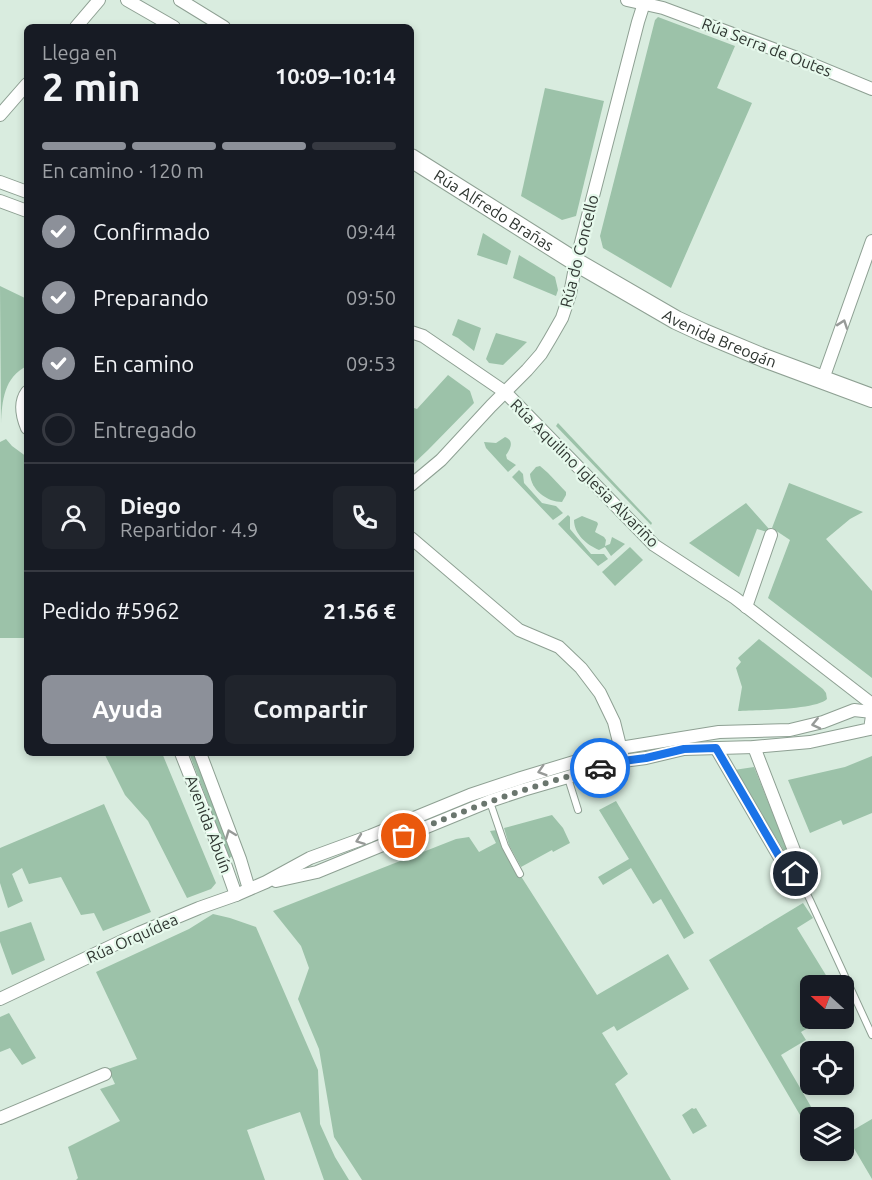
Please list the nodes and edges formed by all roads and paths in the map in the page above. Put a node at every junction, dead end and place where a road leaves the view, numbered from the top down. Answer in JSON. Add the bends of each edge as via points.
{"nodes":[{"id":1,"x":99,"y":0,"type":"edge"},
{"id":2,"x":127,"y":0,"type":"edge"},
{"id":3,"x":180,"y":0,"type":"edge"},
{"id":4,"x":627,"y":0,"type":"edge"},
{"id":5,"x":645,"y":2,"type":"edge"},
{"id":6,"x":79,"y":24,"type":"edge"},
{"id":7,"x":169,"y":24,"type":"edge"},
{"id":8,"x":219,"y":24,"type":"edge"},
{"id":9,"x":24,"y":88,"type":"edge"},
{"id":10,"x":872,"y":89,"type":"edge"},
{"id":11,"x":0,"y":116,"type":"edge"},
{"id":12,"x":414,"y":160,"type":"edge"},
{"id":13,"x":0,"y":182,"type":"edge"},
{"id":14,"x":24,"y":191,"type":"edge"},
{"id":15,"x":0,"y":201,"type":"edge"},
{"id":16,"x":24,"y":209,"type":"edge"},
{"id":17,"x":872,"y":241,"type":"edge"},
{"id":18,"x":576,"y":262,"type":"junction"},
{"id":19,"x":414,"y":333,"type":"edge"},
{"id":20,"x":823,"y":379,"type":"junction"},
{"id":21,"x":505,"y":392,"type":"junction"},
{"id":22,"x":24,"y":396,"type":"edge"},
{"id":23,"x":872,"y":398,"type":"edge"},
{"id":24,"x":24,"y":422,"type":"edge"},
{"id":25,"x":414,"y":483,"type":"edge"},
{"id":26,"x":771,"y":535,"type":"dead end"},
{"id":27,"x":414,"y":541,"type":"edge"},
{"id":28,"x":746,"y":607,"type":"junction"},
{"id":29,"x":872,"y":704,"type":"edge"},
{"id":30,"x":872,"y":714,"type":"edge"},
{"id":31,"x":754,"y":747,"type":"junction"},
{"id":32,"x":620,"y":748,"type":"junction"},
{"id":33,"x":716,"y":748,"type":"junction"},
{"id":34,"x":182,"y":756,"type":"edge"},
{"id":35,"x":201,"y":756,"type":"edge"},
{"id":36,"x":623,"y":761,"type":"junction"},
{"id":37,"x":568,"y":778,"type":"junction"},
{"id":38,"x":489,"y":801,"type":"junction"},
{"id":39,"x":578,"y":810,"type":"dead end"},
{"id":40,"x":520,"y":874,"type":"dead end"},
{"id":41,"x":796,"y":874,"type":"junction"},
{"id":42,"x":266,"y":882,"type":"junction"},
{"id":43,"x":249,"y":889,"type":"junction"},
{"id":44,"x":236,"y":895,"type":"junction"},
{"id":45,"x":0,"y":999,"type":"edge"},
{"id":46,"x":872,"y":1035,"type":"edge"},
{"id":47,"x":105,"y":1074,"type":"dead end"},
{"id":48,"x":0,"y":1118,"type":"edge"}],
"edges":[{"from":1,"to":6,"type":"street"},
{"from":2,"to":7,"type":"street"},
{"from":3,"to":8,"type":"street"},
{"from":4,"to":5,"type":"street","name":"Rúa Serra de Outes"},
{"from":5,"to":10,"type":"street","name":"Rúa Serra de Outes"},
{"from":5,"to":18,"type":"street","name":"Rúa do Concello"},
{"from":9,"to":11,"type":"street"},
{"from":12,"to":18,"type":"street","name":"Rúa Alfredo Brañas"},
{"from":13,"to":14,"type":"street"},
{"from":15,"to":16,"type":"street"},
{"from":20,"to":17,"type":"street","one_way":true},
{"from":18,"to":20,"type":"street","name":"Avenida Breogán","via":[[704,333]]},
{"from":18,"to":21,"type":"street","name":"Rúa do Concello","via":[[570,294],[550,339]]},
{"from":19,"to":21,"type":"street","name":"Rúa Aquilino Iglesia Alvariño"},
{"from":20,"to":23,"type":"street","name":"Avenida Breogán"},
{"from":21,"to":25,"type":"street","name":"Rúa do Concello"},
{"from":21,"to":28,"type":"street","name":"Rúa Aquilino Iglesia Alvariño","via":[[654,545]]},
{"from":22,"to":24,"type":"street"},
{"from":26,"to":28,"type":"street"},
{"from":27,"to":32,"type":"street","via":[[519,630],[559,647],[581,668],[600,693],[614,722]]},
{"from":28,"to":29,"type":"street","name":"Rúa Aquilino Iglesia Alvariño"},
{"from":30,"to":31,"type":"street","name":"Rúa Orquídea","via":[[870,729],[810,742]]},
{"from":30,"to":32,"type":"street","name":"Rúa Orquídea","one_way":true,"via":[[854,710],[790,730],[719,732]]},
{"from":31,"to":33,"type":"street","name":"Rúa Orquídea"},
{"from":31,"to":41,"type":"street","via":[[802,871]]},
{"from":32,"to":36,"type":"street"},
{"from":32,"to":42,"type":"street","name":"Rúa Orquídea","one_way":true,"via":[[470,795],[310,858]]},
{"from":33,"to":36,"type":"street","name":"Rúa Orquídea","via":[[684,749]]},
{"from":33,"to":41,"type":"street","via":[[791,877]]},
{"from":34,"to":44,"type":"street","name":"Avenida Abuín"},
{"from":43,"to":35,"type":"street","name":"Avenida Abuín","one_way":true},
{"from":36,"to":37,"type":"street","name":"Rúa Orquídea"},
{"from":37,"to":38,"type":"street","name":"Rúa Orquídea"},
{"from":37,"to":39,"type":"lane"},
{"from":38,"to":40,"type":"lane"},
{"from":38,"to":42,"type":"street","name":"Rúa Orquídea","via":[[317,872]]},
{"from":41,"to":46,"type":"lane"},
{"from":42,"to":43,"type":"street","name":"Rúa Orquídea"},
{"from":43,"to":44,"type":"street","name":"Rúa Orquídea"},
{"from":44,"to":45,"type":"street","name":"Rúa Orquídea","via":[[139,933]]},
{"from":47,"to":48,"type":"street"}]}
